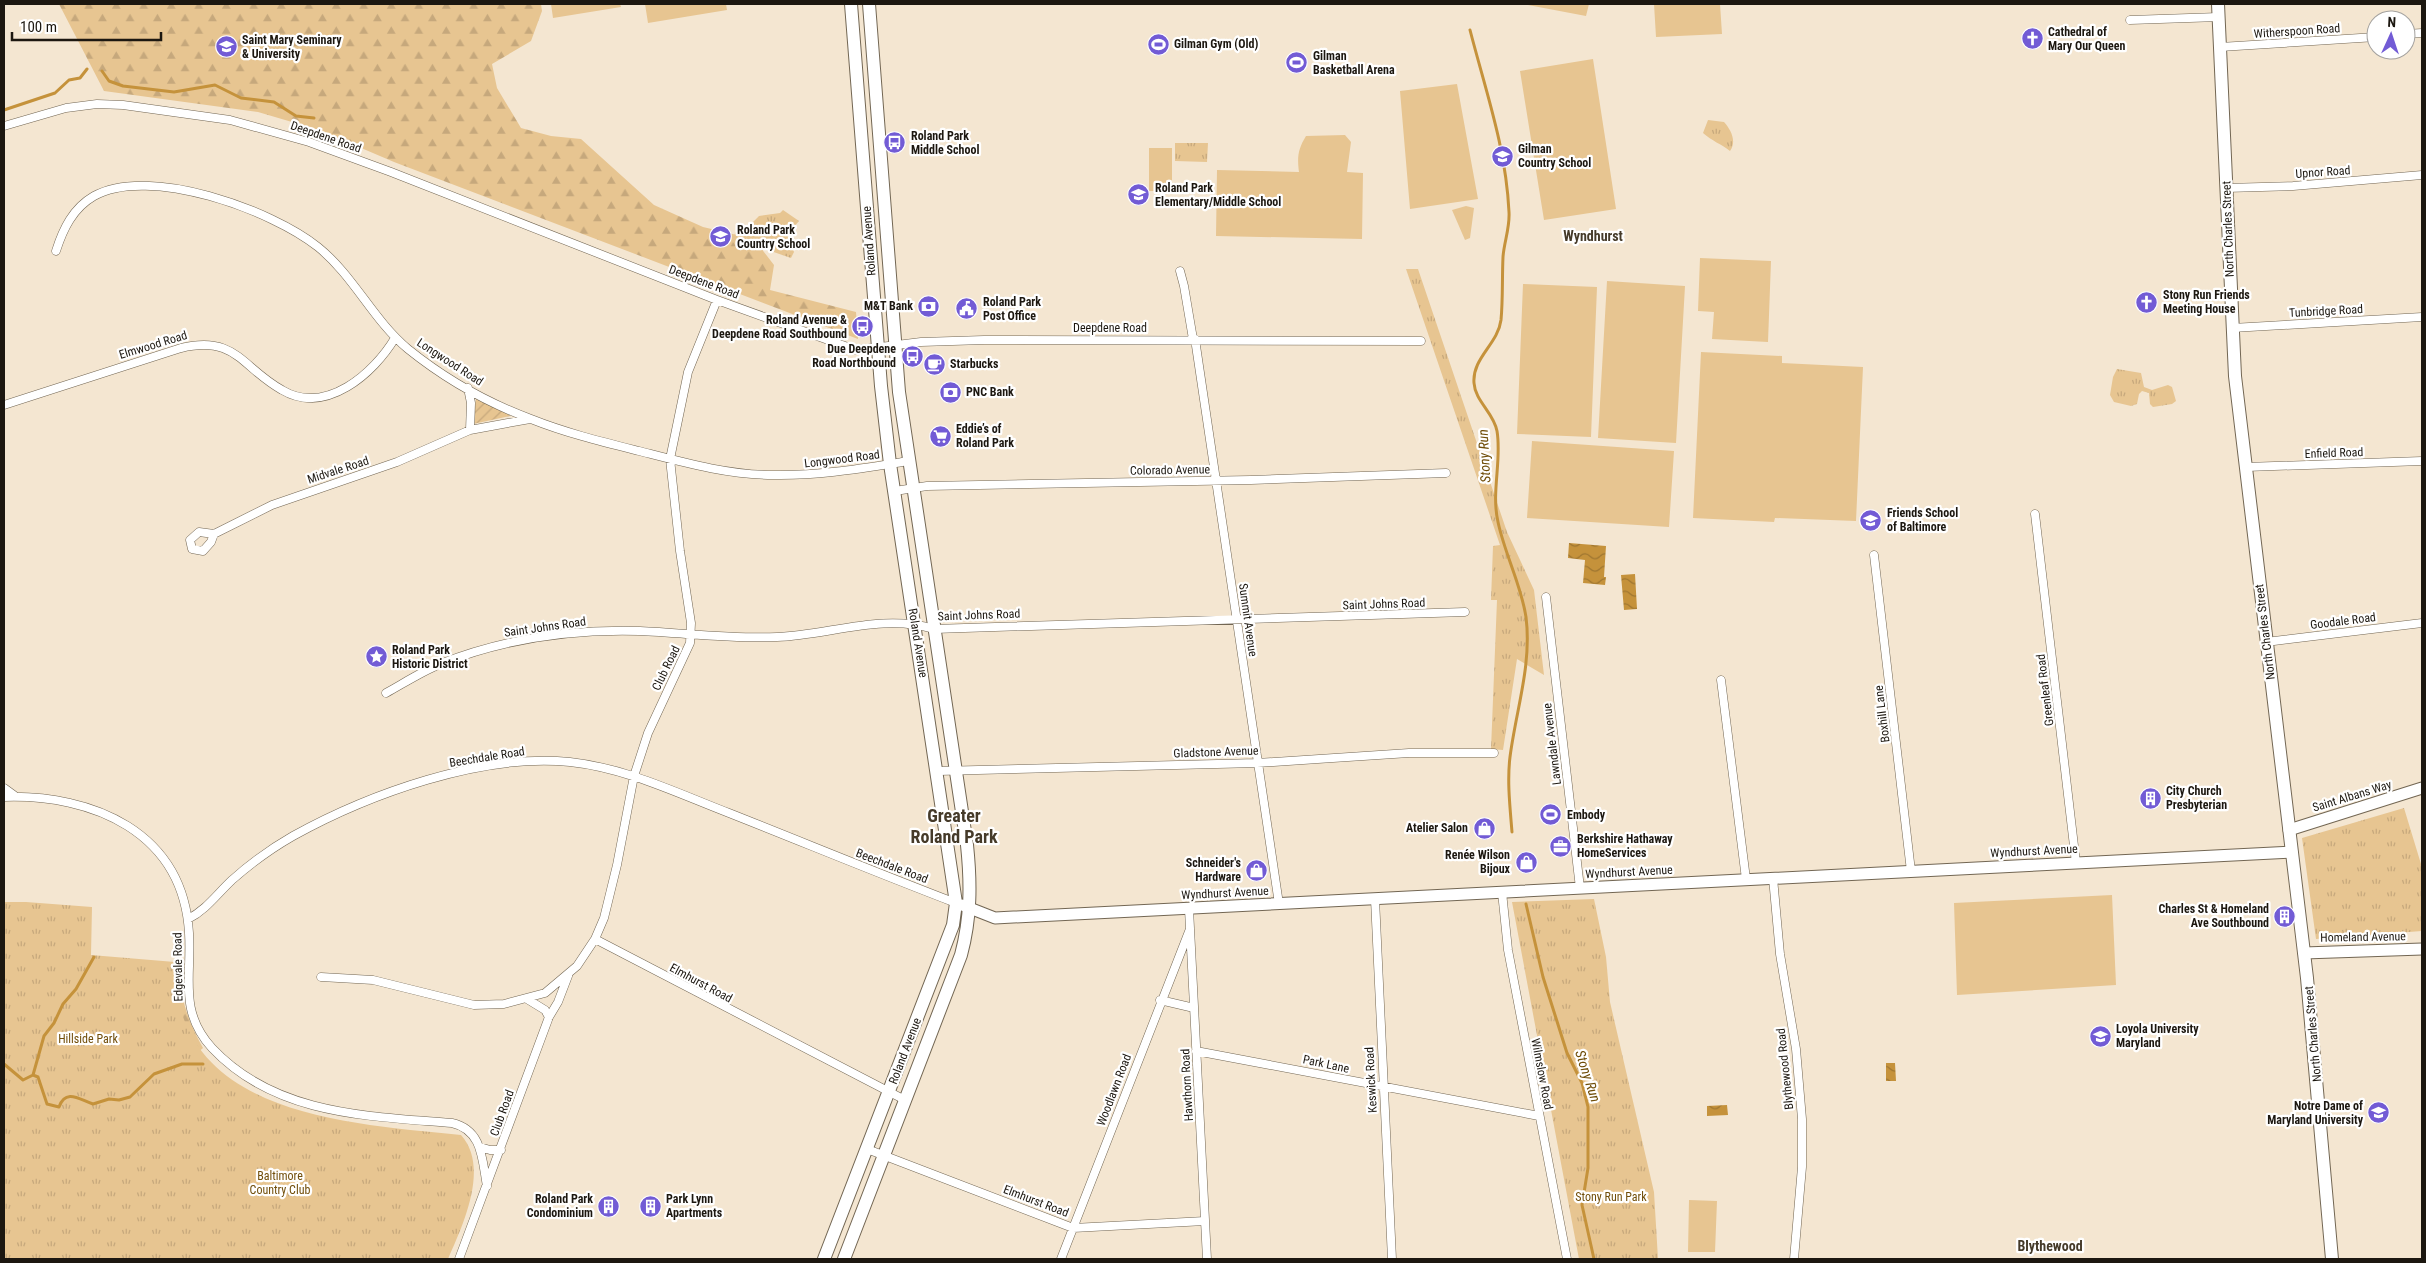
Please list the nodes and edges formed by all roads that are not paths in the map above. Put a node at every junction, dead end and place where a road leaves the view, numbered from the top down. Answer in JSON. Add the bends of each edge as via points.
{"nodes":[{"id":1,"x":851,"y":4,"type":"edge"},
{"id":2,"x":869,"y":4,"type":"edge"},
{"id":3,"x":2218,"y":4,"type":"edge"},
{"id":4,"x":2219,"y":18,"type":"junction"},
{"id":5,"x":2130,"y":20,"type":"dead end"},
{"id":6,"x":2366,"y":38,"type":"edge"},
{"id":7,"x":2220,"y":47,"type":"junction"},
{"id":8,"x":4,"y":126,"type":"edge"},
{"id":9,"x":2422,"y":175,"type":"edge"},
{"id":10,"x":2226,"y":188,"type":"junction"},
{"id":11,"x":56,"y":251,"type":"dead end"},
{"id":12,"x":1180,"y":271,"type":"dead end"},
{"id":13,"x":717,"y":300,"type":"junction"},
{"id":14,"x":2422,"y":317,"type":"edge"},
{"id":15,"x":2232,"y":328,"type":"junction"},
{"id":16,"x":395,"y":338,"type":"junction"},
{"id":17,"x":1194,"y":339,"type":"junction"},
{"id":18,"x":1421,"y":341,"type":"dead end"},
{"id":19,"x":895,"y":346,"type":"junction"},
{"id":20,"x":878,"y":348,"type":"junction"},
{"id":21,"x":468,"y":388,"type":"junction"},
{"id":22,"x":4,"y":405,"type":"edge"},
{"id":23,"x":530,"y":419,"type":"junction"},
{"id":24,"x":470,"y":430,"type":"junction"},
{"id":25,"x":670,"y":459,"type":"junction"},
{"id":26,"x":909,"y":461,"type":"junction"},
{"id":27,"x":2422,"y":461,"type":"edge"},
{"id":28,"x":890,"y":464,"type":"junction"},
{"id":29,"x":2246,"y":467,"type":"junction"},
{"id":30,"x":1446,"y":474,"type":"dead end"},
{"id":31,"x":1216,"y":480,"type":"junction"},
{"id":32,"x":913,"y":488,"type":"junction"},
{"id":33,"x":895,"y":491,"type":"junction"},
{"id":34,"x":2035,"y":514,"type":"dead end"},
{"id":35,"x":214,"y":534,"type":"dead end"},
{"id":36,"x":1874,"y":555,"type":"dead end"},
{"id":37,"x":1546,"y":597,"type":"dead end"},
{"id":38,"x":1465,"y":612,"type":"dead end"},
{"id":39,"x":1236,"y":620,"type":"junction"},
{"id":40,"x":915,"y":623,"type":"junction"},
{"id":41,"x":2422,"y":623,"type":"edge"},
{"id":42,"x":934,"y":629,"type":"junction"},
{"id":43,"x":691,"y":634,"type":"junction"},
{"id":44,"x":2266,"y":642,"type":"junction"},
{"id":45,"x":1722,"y":680,"type":"dead end"},
{"id":46,"x":386,"y":693,"type":"dead end"},
{"id":47,"x":1494,"y":753,"type":"dead end"},
{"id":48,"x":1257,"y":763,"type":"junction"},
{"id":49,"x":956,"y":770,"type":"junction"},
{"id":50,"x":938,"y":771,"type":"junction"},
{"id":51,"x":634,"y":776,"type":"junction"},
{"id":52,"x":4,"y":788,"type":"edge"},
{"id":53,"x":2422,"y":788,"type":"edge"},
{"id":54,"x":15,"y":796,"type":"junction"},
{"id":55,"x":4,"y":797,"type":"edge"},
{"id":56,"x":2289,"y":830,"type":"junction"},
{"id":57,"x":2292,"y":852,"type":"junction"},
{"id":58,"x":2076,"y":863,"type":"junction"},
{"id":59,"x":1911,"y":871,"type":"junction"},
{"id":60,"x":1773,"y":878,"type":"junction"},
{"id":61,"x":1746,"y":879,"type":"junction"},
{"id":62,"x":1580,"y":888,"type":"junction"},
{"id":63,"x":1502,"y":892,"type":"junction"},
{"id":64,"x":1375,"y":899,"type":"junction"},
{"id":65,"x":956,"y":903,"type":"junction"},
{"id":66,"x":1279,"y":904,"type":"junction"},
{"id":67,"x":970,"y":908,"type":"junction"},
{"id":68,"x":1189,"y":909,"type":"junction"},
{"id":69,"x":188,"y":919,"type":"junction"},
{"id":70,"x":1190,"y":929,"type":"junction"},
{"id":71,"x":594,"y":940,"type":"junction"},
{"id":72,"x":2422,"y":949,"type":"edge"},
{"id":73,"x":2304,"y":953,"type":"junction"},
{"id":74,"x":568,"y":976,"type":"junction"},
{"id":75,"x":321,"y":977,"type":"dead end"},
{"id":76,"x":527,"y":999,"type":"junction"},
{"id":77,"x":1160,"y":1000,"type":"junction"},
{"id":78,"x":1194,"y":1008,"type":"junction"},
{"id":79,"x":549,"y":1017,"type":"junction"},
{"id":80,"x":1196,"y":1051,"type":"junction"},
{"id":81,"x":1383,"y":1088,"type":"junction"},
{"id":82,"x":888,"y":1093,"type":"junction"},
{"id":83,"x":905,"y":1100,"type":"junction"},
{"id":84,"x":1539,"y":1116,"type":"junction"},
{"id":85,"x":480,"y":1147,"type":"junction"},
{"id":86,"x":867,"y":1149,"type":"junction"},
{"id":87,"x":500,"y":1150,"type":"junction"},
{"id":88,"x":884,"y":1155,"type":"junction"},
{"id":89,"x":487,"y":1186,"type":"junction"},
{"id":90,"x":1205,"y":1221,"type":"junction"},
{"id":91,"x":1073,"y":1228,"type":"junction"},
{"id":92,"x":459,"y":1259,"type":"edge"},
{"id":93,"x":824,"y":1259,"type":"edge"},
{"id":94,"x":844,"y":1259,"type":"edge"},
{"id":95,"x":1061,"y":1259,"type":"edge"},
{"id":96,"x":1207,"y":1259,"type":"edge"},
{"id":97,"x":1392,"y":1259,"type":"edge"},
{"id":98,"x":1567,"y":1259,"type":"edge"},
{"id":99,"x":1794,"y":1259,"type":"edge"},
{"id":100,"x":2332,"y":1259,"type":"edge"}],
"edges":[{"from":1,"to":20,"type":"main road","name":"Roland Avenue"},
{"from":2,"to":19,"type":"main road","name":"Roland Avenue"},
{"from":3,"to":4,"type":"main road","name":"North Charles Street"},
{"from":4,"to":5,"type":"street"},
{"from":4,"to":7,"type":"main road","name":"North Charles Street"},
{"from":6,"to":7,"type":"street","name":"Witherspoon Road"},
{"from":7,"to":10,"type":"main road","name":"North Charles Street"},
{"from":8,"to":13,"type":"street","name":"Deepdene Road","via":[[66,108],[97,104],[124,104],[230,120],[309,142],[382,168]]},
{"from":9,"to":10,"type":"street","name":"Upnor Road"},
{"from":10,"to":15,"type":"main road","name":"North Charles Street"},
{"from":11,"to":16,"type":"street","name":"Longwood Road","via":[[75,211],[104,192],[143,186],[198,193],[272,219],[315,245],[346,274]]},
{"from":12,"to":17,"type":"street","name":"Summit Avenue"},
{"from":13,"to":20,"type":"street","name":"Deepdene Road","via":[[856,350]]},
{"from":13,"to":25,"type":"street","name":"Club Road","via":[[688,372]]},
{"from":14,"to":15,"type":"street","name":"Tunbridge Road"},
{"from":15,"to":29,"type":"main road","name":"North Charles Street"},
{"from":16,"to":21,"type":"street","name":"Longwood Road"},
{"from":16,"to":22,"type":"street","name":"Elmwood Road","via":[[358,381],[344,389],[318,396],[283,391],[231,351],[209,344],[181,348]]},
{"from":17,"to":18,"type":"street","name":"Deepdene Road"},
{"from":17,"to":19,"type":"street","name":"Deepdene Road","via":[[984,340]]},
{"from":17,"to":31,"type":"street","name":"Summit Avenue"},
{"from":19,"to":20,"type":"street","name":"Deepdene Road"},
{"from":19,"to":26,"type":"main road","name":"Roland Avenue"},
{"from":20,"to":28,"type":"main road","name":"Roland Avenue"},
{"from":21,"to":23,"type":"street","name":"Longwood Road"},
{"from":21,"to":24,"type":"street"},
{"from":23,"to":24,"type":"street","name":"Midvale Road"},
{"from":23,"to":25,"type":"street","name":"Longwood Road"},
{"from":24,"to":35,"type":"street","name":"Midvale Road","via":[[397,462],[279,502]]},
{"from":25,"to":28,"type":"street","name":"Longwood Road","via":[[734,472],[770,475],[824,473]]},
{"from":25,"to":43,"type":"street","name":"Club Road"},
{"from":26,"to":28,"type":"street","name":"Longwood Road"},
{"from":26,"to":32,"type":"main road","name":"Roland Avenue"},
{"from":27,"to":29,"type":"street","name":"Enfield Road"},
{"from":28,"to":33,"type":"main road","name":"Roland Avenue"},
{"from":29,"to":44,"type":"main road","name":"North Charles Street"},
{"from":30,"to":31,"type":"street","name":"Colorado Avenue"},
{"from":31,"to":32,"type":"street","name":"Colorado Avenue"},
{"from":31,"to":39,"type":"street","name":"Summit Avenue"},
{"from":32,"to":33,"type":"street","name":"Colorado Avenue"},
{"from":32,"to":42,"type":"main road","name":"Roland Avenue"},
{"from":33,"to":40,"type":"main road","name":"Roland Avenue"},
{"from":34,"to":58,"type":"street","name":"Greenleaf Road"},
{"from":36,"to":59,"type":"street","name":"Boxhill Lane"},
{"from":37,"to":62,"type":"street","name":"Lawndale Avenue"},
{"from":38,"to":39,"type":"street","name":"Saint Johns Road"},
{"from":39,"to":42,"type":"street","name":"Saint Johns Road"},
{"from":39,"to":48,"type":"street","name":"Summit Avenue"},
{"from":40,"to":42,"type":"street","name":"Saint Johns Road"},
{"from":40,"to":43,"type":"street","name":"Saint Johns Road","via":[[894,622],[777,637]]},
{"from":40,"to":50,"type":"main road","name":"Roland Avenue"},
{"from":41,"to":44,"type":"street","name":"Goodale Road"},
{"from":42,"to":49,"type":"main road","name":"Roland Avenue"},
{"from":43,"to":46,"type":"street","name":"Saint Johns Road","via":[[588,632],[503,644],[438,665]]},
{"from":43,"to":51,"type":"street","name":"Club Road","via":[[690,643],[648,733]]},
{"from":44,"to":56,"type":"main road","name":"North Charles Street"},
{"from":45,"to":61,"type":"street"},
{"from":47,"to":48,"type":"street","name":"Gladstone Avenue","via":[[1409,753]]},
{"from":48,"to":49,"type":"street","name":"Gladstone Avenue"},
{"from":48,"to":66,"type":"street","name":"Summit Avenue"},
{"from":49,"to":50,"type":"street","name":"Gladstone Avenue"},
{"from":49,"to":67,"type":"main road","name":"Roland Avenue","via":[[970,872]]},
{"from":50,"to":65,"type":"main road","name":"Roland Avenue"},
{"from":51,"to":65,"type":"street","name":"Beechdale Road"},
{"from":51,"to":69,"type":"street","name":"Beechdale Road","via":[[570,762],[527,761],[433,778],[395,790],[292,837],[232,880],[202,912]]},
{"from":51,"to":71,"type":"street","name":"Club Road","via":[[618,865],[604,918]]},
{"from":52,"to":54,"type":"street"},
{"from":53,"to":56,"type":"street","name":"Saint Albans Way"},
{"from":54,"to":55,"type":"street","name":"Edgevale Road"},
{"from":54,"to":69,"type":"street","name":"Edgevale Road","via":[[90,807],[129,825],[169,867]]},
{"from":56,"to":57,"type":"main road","name":"North Charles Street"},
{"from":57,"to":58,"type":"street","name":"Wyndhurst Avenue"},
{"from":57,"to":73,"type":"main road","name":"North Charles Street"},
{"from":58,"to":59,"type":"street","name":"Wyndhurst Avenue"},
{"from":59,"to":60,"type":"street","name":"Wyndhurst Avenue"},
{"from":60,"to":61,"type":"street","name":"Wyndhurst Avenue"},
{"from":60,"to":99,"type":"street","name":"Blythewood Road","via":[[1801,1109],[1802,1167]]},
{"from":61,"to":62,"type":"street","name":"Wyndhurst Avenue"},
{"from":62,"to":63,"type":"street","name":"Wyndhurst Avenue"},
{"from":63,"to":64,"type":"street","name":"Wyndhurst Avenue"},
{"from":63,"to":84,"type":"street","name":"Wilmslow Road","via":[[1508,950]]},
{"from":64,"to":66,"type":"street","name":"Wyndhurst Avenue"},
{"from":64,"to":81,"type":"street","name":"Keswick Road"},
{"from":65,"to":67,"type":"street","name":"Wyndhurst Avenue"},
{"from":65,"to":82,"type":"main road","name":"Roland Avenue","via":[[953,925]]},
{"from":66,"to":68,"type":"street","name":"Wyndhurst Avenue"},
{"from":67,"to":68,"type":"street","name":"Wyndhurst Avenue","via":[[995,918]]},
{"from":67,"to":83,"type":"main road","name":"Roland Avenue","via":[[961,955]]},
{"from":68,"to":70,"type":"street","name":"Hawthorn Road"},
{"from":69,"to":85,"type":"street","name":"Edgevale Road","via":[[188,995],[193,1016],[211,1047],[240,1072],[276,1094],[308,1105],[460,1125],[470,1130]]},
{"from":70,"to":77,"type":"street","name":"Woodlawn Road"},
{"from":70,"to":78,"type":"street","name":"Hawthorn Road"},
{"from":71,"to":74,"type":"street","name":"Club Road"},
{"from":71,"to":82,"type":"street","name":"Elmhurst Road"},
{"from":72,"to":73,"type":"street","name":"Homeland Avenue"},
{"from":73,"to":100,"type":"main road","name":"North Charles Street"},
{"from":74,"to":76,"type":"street","name":"Club Road","via":[[545,993]]},
{"from":74,"to":79,"type":"street","name":"Club Road"},
{"from":75,"to":76,"type":"street","via":[[373,980],[474,1005]]},
{"from":76,"to":79,"type":"street","via":[[546,1010]]},
{"from":77,"to":78,"type":"street"},
{"from":77,"to":91,"type":"street","name":"Woodlawn Road"},
{"from":78,"to":80,"type":"street","name":"Hawthorn Road"},
{"from":79,"to":87,"type":"street","name":"Club Road"},
{"from":80,"to":81,"type":"street","name":"Park Lane"},
{"from":80,"to":90,"type":"street","name":"Hawthorn Road"},
{"from":81,"to":84,"type":"street","name":"Park Lane"},
{"from":81,"to":97,"type":"street","name":"Keswick Road"},
{"from":82,"to":83,"type":"street","name":"Elmhurst Road"},
{"from":82,"to":86,"type":"main road","name":"Roland Avenue"},
{"from":83,"to":88,"type":"main road","name":"Roland Avenue"},
{"from":84,"to":98,"type":"street","name":"Wilmslow Road"},
{"from":85,"to":87,"type":"street"},
{"from":85,"to":89,"type":"street","name":"Edgevale Road"},
{"from":86,"to":88,"type":"street","name":"Elmhurst Road"},
{"from":86,"to":93,"type":"main road","name":"Roland Avenue"},
{"from":87,"to":89,"type":"street","name":"Club Road"},
{"from":88,"to":91,"type":"street","name":"Elmhurst Road"},
{"from":88,"to":94,"type":"main road","name":"Roland Avenue"},
{"from":89,"to":92,"type":"street","name":"Club Road"},
{"from":90,"to":91,"type":"street","name":"Elmhurst Road"},
{"from":90,"to":96,"type":"street","name":"Hawthorn Road"},
{"from":91,"to":95,"type":"street","name":"Woodlawn Road"}]}
